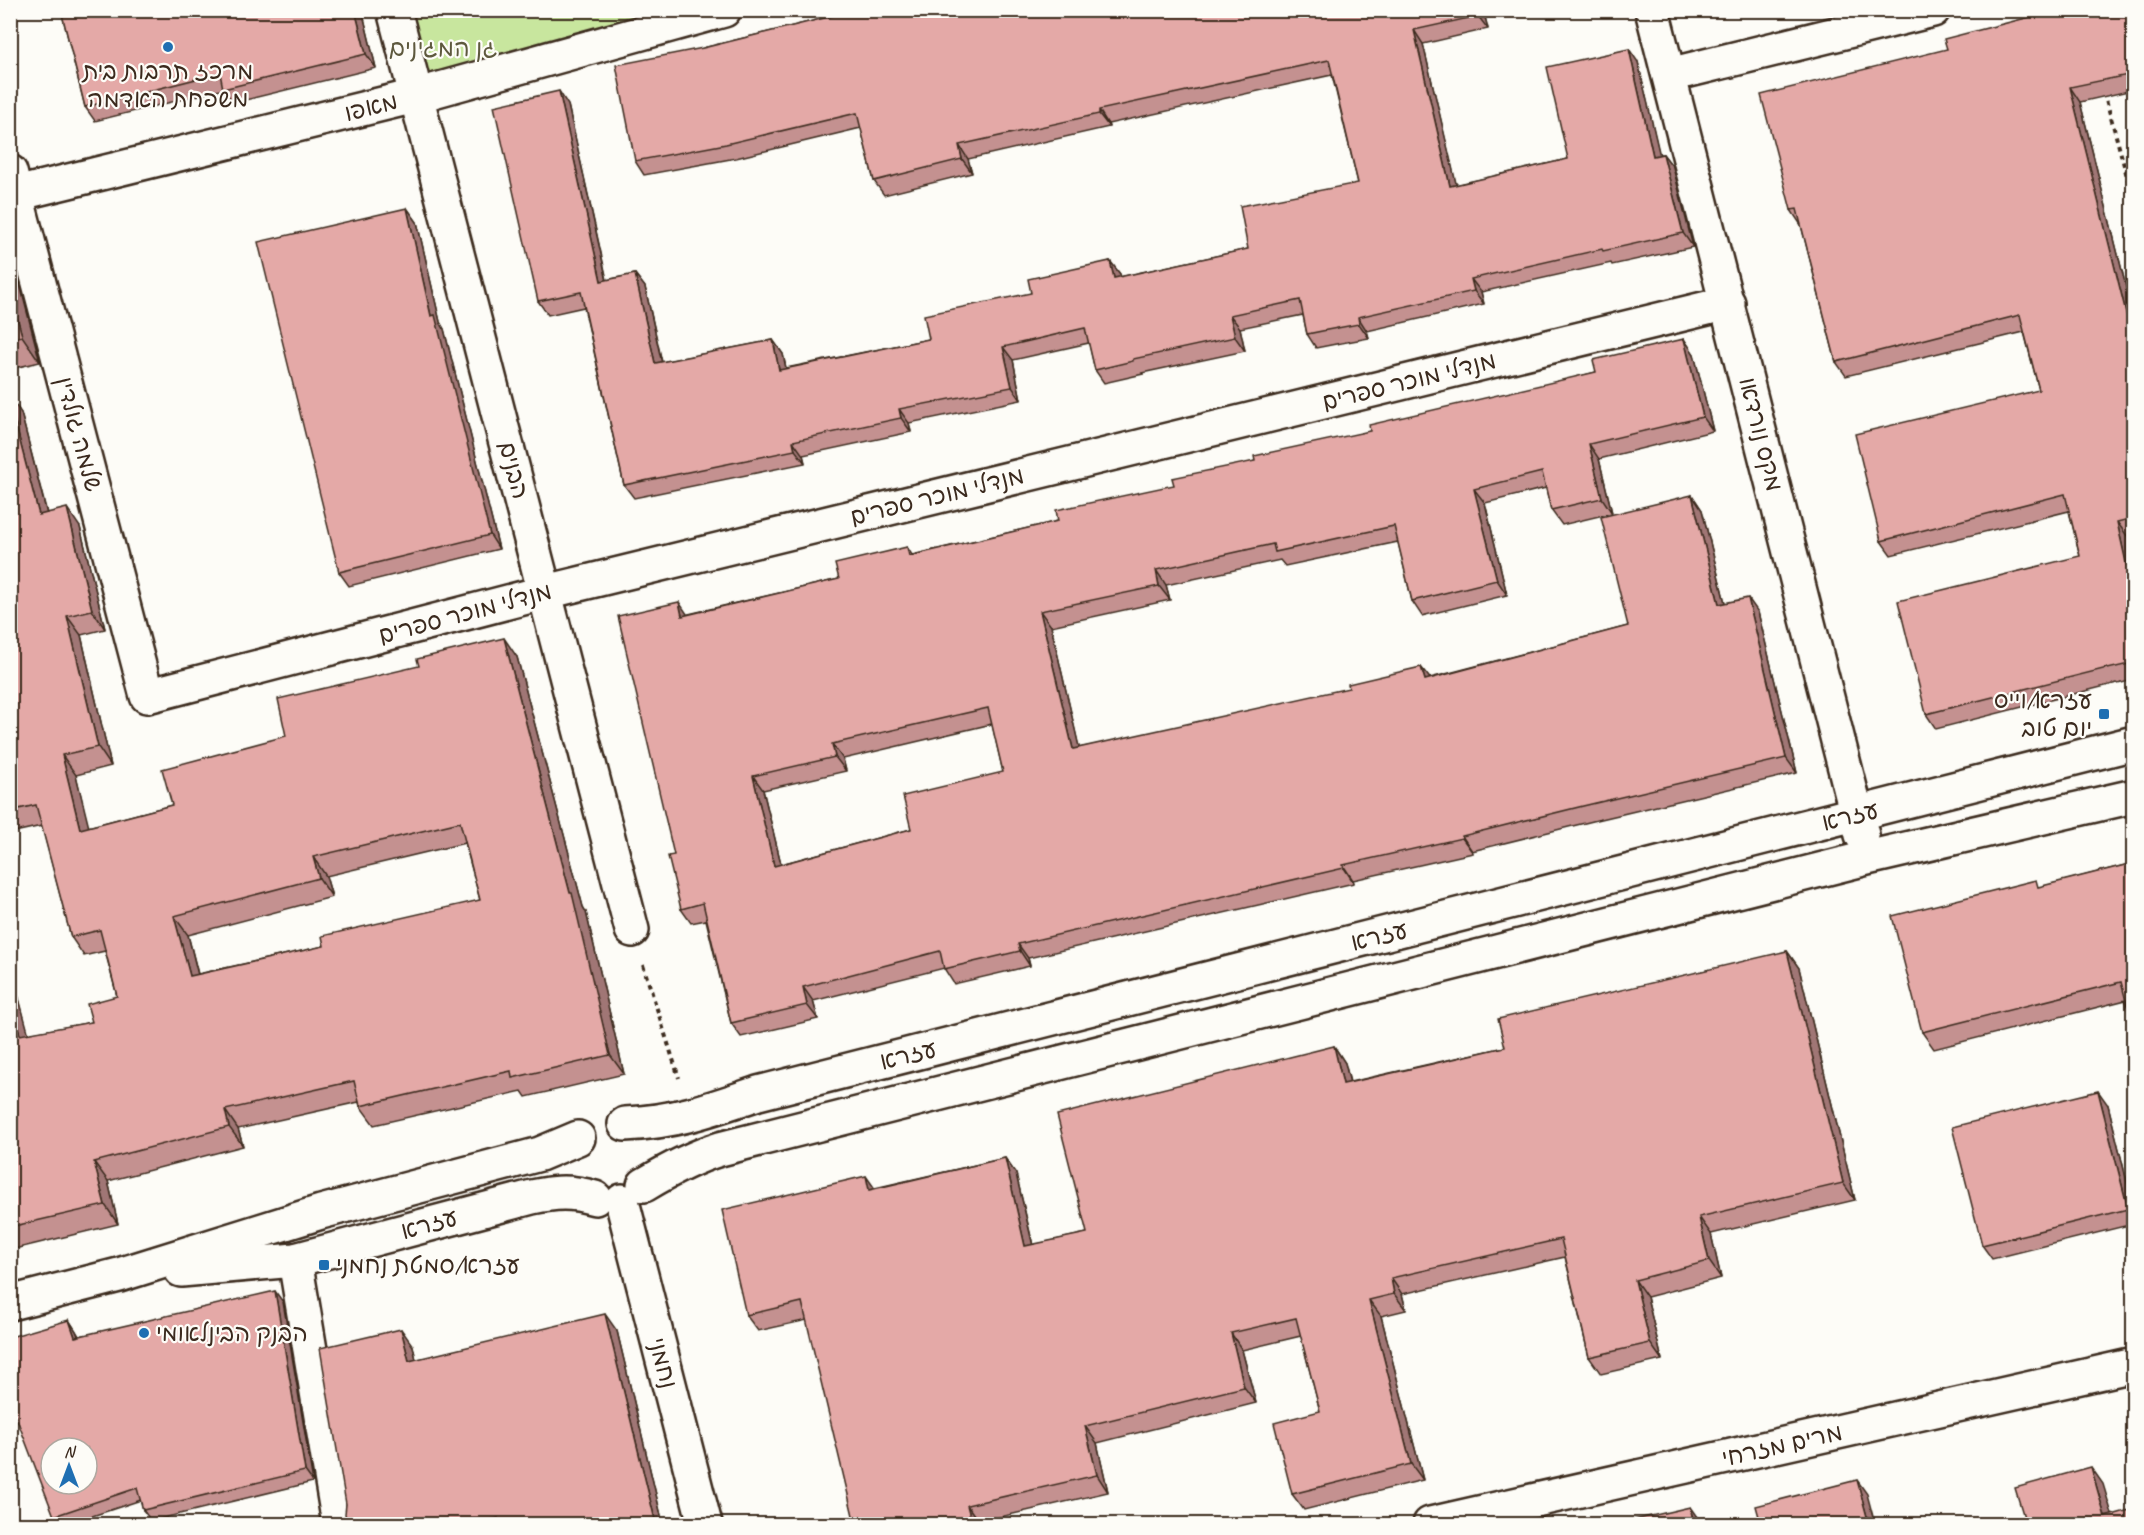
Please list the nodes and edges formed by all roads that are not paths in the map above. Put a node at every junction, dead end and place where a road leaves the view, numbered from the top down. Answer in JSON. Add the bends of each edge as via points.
{"nodes":[{"id":1,"x":394,"y":10,"type":"edge"},
{"id":2,"x":724,"y":10,"type":"edge"},
{"id":3,"x":1652,"y":10,"type":"edge"},
{"id":4,"x":1933,"y":10,"type":"edge"},
{"id":5,"x":1669,"y":75,"type":"junction"},
{"id":6,"x":415,"y":96,"type":"junction"},
{"id":7,"x":13,"y":183,"type":"edge"},
{"id":8,"x":1728,"y":303,"type":"junction"},
{"id":9,"x":546,"y":592,"type":"junction"},
{"id":10,"x":147,"y":696,"type":"joint"},
{"id":11,"x":2133,"y":743,"type":"edge"},
{"id":12,"x":2133,"y":796,"type":"edge"},
{"id":13,"x":1857,"y":814,"type":"junction"},
{"id":14,"x":1868,"y":858,"type":"junction"},
{"id":15,"x":632,"y":930,"type":"road end"},
{"id":16,"x":624,"y":1124,"type":"junction"},
{"id":17,"x":578,"y":1138,"type":"junction"},
{"id":18,"x":620,"y":1195,"type":"junction"},
{"id":19,"x":295,"y":1260,"type":"junction"},
{"id":20,"x":119,"y":1275,"type":"junction"},
{"id":21,"x":10,"y":1303,"type":"edge"},
{"id":22,"x":2133,"y":1365,"type":"edge"},
{"id":23,"x":339,"y":1524,"type":"edge"},
{"id":24,"x":705,"y":1524,"type":"edge"},
{"id":25,"x":1430,"y":1524,"type":"edge"}],
"edges":[{"from":1,"to":6,"type":"street","name":"הבנים"},
{"from":2,"to":6,"type":"street","name":"מאפו"},
{"from":3,"to":5,"type":"street","name":"מקס נורדאו"},
{"from":4,"to":5,"type":"street"},
{"from":5,"to":8,"type":"street","name":"מקס נורדאו"},
{"from":6,"to":7,"type":"street","name":"מאפו"},
{"from":6,"to":9,"type":"street","name":"הבנים"},
{"from":7,"to":10,"type":"street","name":"שלמה גולדין"},
{"from":8,"to":9,"type":"street","name":"מנדלי מוכר ספרים"},
{"from":8,"to":13,"type":"street","name":"מקס נורדאו"},
{"from":9,"to":10,"type":"street","name":"מנדלי מוכר ספרים"},
{"from":9,"to":15,"type":"street","name":"הבנים"},
{"from":11,"to":13,"type":"street","name":"עזרא"},
{"from":12,"to":14,"type":"street","name":"עזרא"},
{"from":13,"to":14,"type":"street","name":"מקס נורדאו"},
{"from":13,"to":16,"type":"street","name":"עזרא","via":[[758,1093],[691,1115],[656,1123]]},
{"from":14,"to":18,"type":"street","name":"עזרא","via":[[720,1149],[678,1165]]},
{"from":16,"to":17,"type":"street","name":"עזרא","via":[[601,1123]]},
{"from":16,"to":18,"type":"street","via":[[646,1141],[651,1157],[650,1172]]},
{"from":17,"to":18,"type":"street","via":[[570,1165],[578,1187],[589,1196]]},
{"from":17,"to":20,"type":"street","name":"עזרא","via":[[540,1154],[321,1212]]},
{"from":18,"to":19,"type":"street","name":"עזרא","via":[[557,1192],[532,1197]]},
{"from":18,"to":24,"type":"street","name":"נחמני"},
{"from":19,"to":20,"type":"street","name":"עזרא"},
{"from":19,"to":23,"type":"street"},
{"from":20,"to":21,"type":"street","name":"עזרא"},
{"from":22,"to":25,"type":"street","name":"מרים מזרחי"}]}
